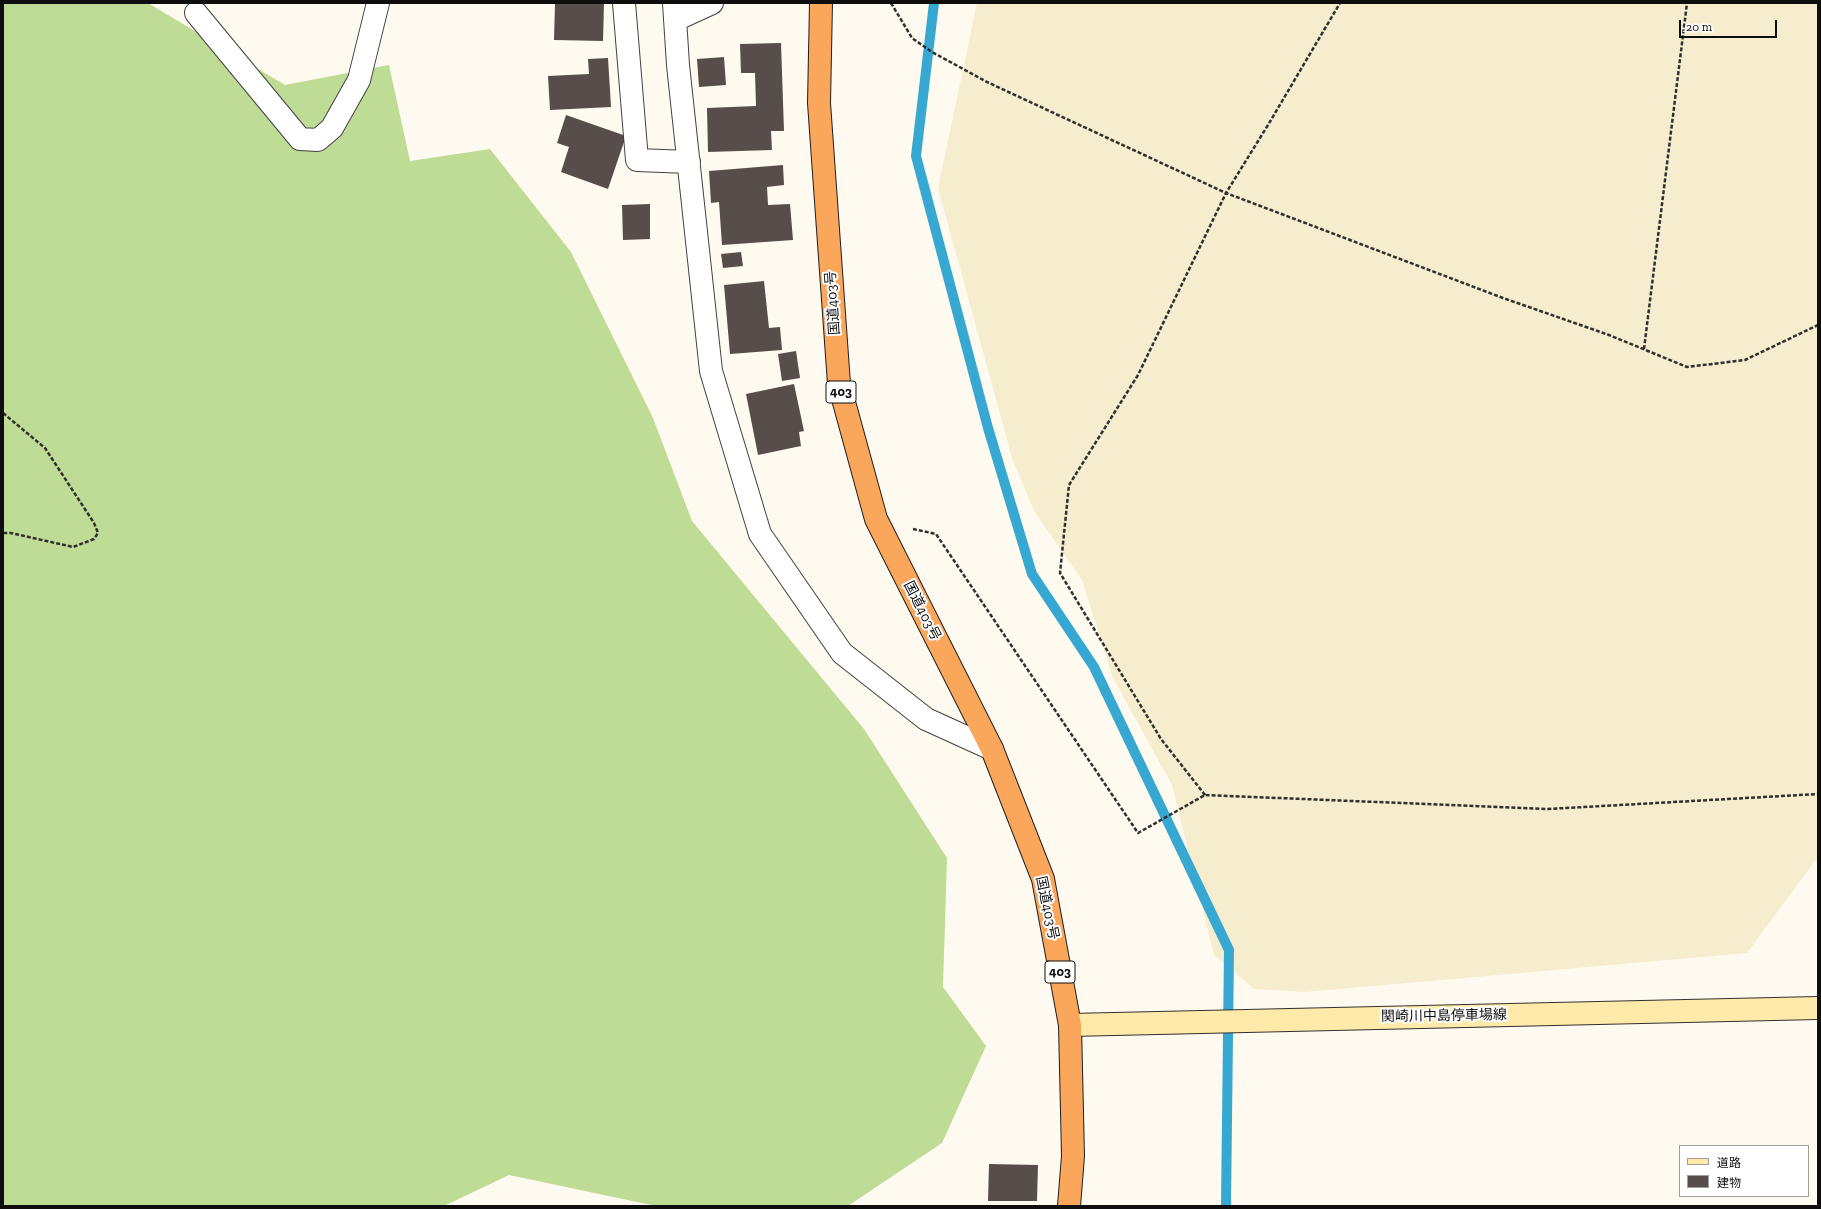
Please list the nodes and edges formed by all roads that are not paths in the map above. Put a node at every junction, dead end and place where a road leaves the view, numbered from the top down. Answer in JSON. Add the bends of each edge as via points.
{"nodes":[{"id":1,"x":378,"y":3,"type":"edge"},
{"id":2,"x":624,"y":3,"type":"edge"},
{"id":3,"x":712,"y":3,"type":"edge"},
{"id":4,"x":821,"y":3,"type":"edge"},
{"id":5,"x":674,"y":12,"type":"edge"},
{"id":6,"x":196,"y":13,"type":"dead end"},
{"id":7,"x":689,"y":162,"type":"junction"},
{"id":8,"x":992,"y":749,"type":"junction"},
{"id":9,"x":1818,"y":1008,"type":"edge"},
{"id":10,"x":1070,"y":1025,"type":"junction"},
{"id":11,"x":1069,"y":1206,"type":"edge"}],
"edges":[{"from":1,"to":6,"type":"street","via":[[359,80],[332,128],[318,140],[300,139]]},
{"from":2,"to":7,"type":"street","via":[[637,160]]},
{"from":3,"to":5,"type":"street"},
{"from":4,"to":8,"type":"highway","name":"国道403号","number":"403","via":[[819,103],[839,384],[876,520]]},
{"from":5,"to":7,"type":"street"},
{"from":7,"to":8,"type":"street","via":[[711,371],[760,534],[842,653],[926,719]]},
{"from":8,"to":10,"type":"highway","name":"国道403号","number":"403","via":[[1043,879]]},
{"from":9,"to":10,"type":"main road","name":"関崎川中島停車場線"},
{"from":10,"to":11,"type":"highway","name":"国道403号","number":"403","via":[[1073,1156]]}]}
